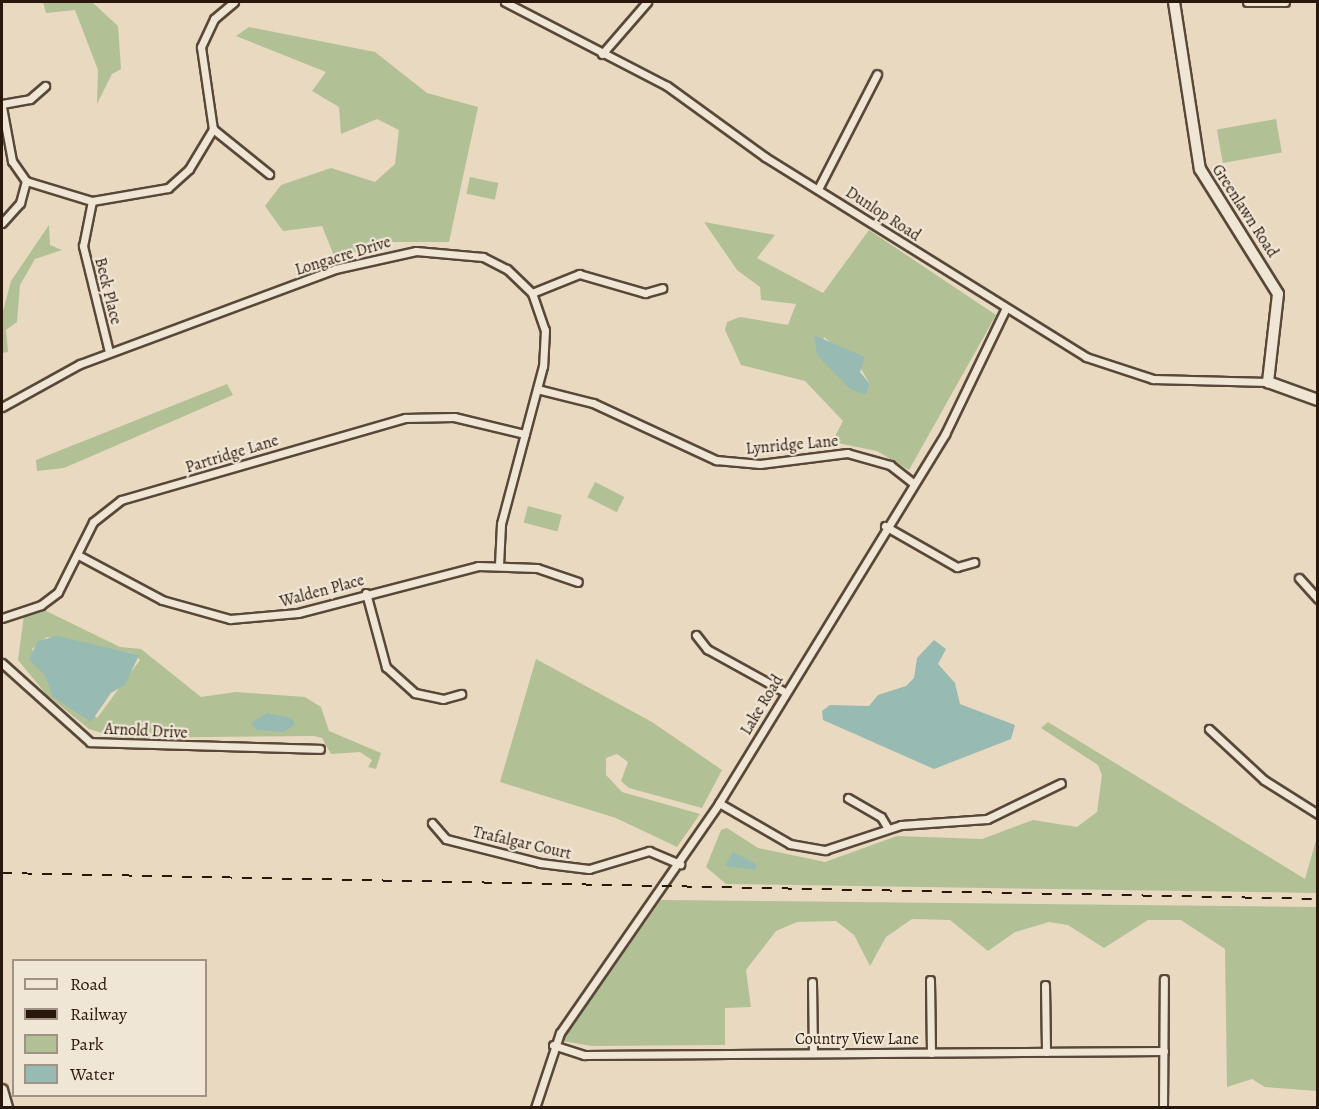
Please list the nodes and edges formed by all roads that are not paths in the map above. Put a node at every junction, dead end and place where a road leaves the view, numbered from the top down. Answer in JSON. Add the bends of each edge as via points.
{"nodes":[{"id":1,"x":234,"y":2,"type":"edge"},
{"id":2,"x":505,"y":2,"type":"edge"},
{"id":3,"x":647,"y":2,"type":"edge"},
{"id":4,"x":1174,"y":2,"type":"edge"},
{"id":5,"x":1247,"y":2,"type":"edge"},
{"id":6,"x":1286,"y":2,"type":"edge"},
{"id":7,"x":603,"y":54,"type":"junction"},
{"id":8,"x":877,"y":74,"type":"dead end"},
{"id":9,"x":45,"y":86,"type":"dead end"},
{"id":10,"x":2,"y":106,"type":"edge"},
{"id":11,"x":213,"y":129,"type":"junction"},
{"id":12,"x":268,"y":174,"type":"dead end"},
{"id":13,"x":26,"y":181,"type":"junction"},
{"id":14,"x":818,"y":189,"type":"junction"},
{"id":15,"x":92,"y":201,"type":"junction"},
{"id":16,"x":2,"y":224,"type":"edge"},
{"id":17,"x":662,"y":288,"type":"dead end"},
{"id":18,"x":532,"y":293,"type":"junction"},
{"id":19,"x":1005,"y":310,"type":"junction"},
{"id":20,"x":109,"y":352,"type":"junction"},
{"id":21,"x":1268,"y":382,"type":"junction"},
{"id":22,"x":537,"y":389,"type":"junction"},
{"id":23,"x":1317,"y":400,"type":"edge"},
{"id":24,"x":2,"y":407,"type":"edge"},
{"id":25,"x":525,"y":434,"type":"junction"},
{"id":26,"x":912,"y":482,"type":"junction"},
{"id":27,"x":885,"y":526,"type":"junction"},
{"id":28,"x":80,"y":556,"type":"junction"},
{"id":29,"x":974,"y":562,"type":"dead end"},
{"id":30,"x":499,"y":565,"type":"junction"},
{"id":31,"x":1299,"y":578,"type":"dead end"},
{"id":32,"x":578,"y":582,"type":"dead end"},
{"id":33,"x":366,"y":594,"type":"junction"},
{"id":34,"x":1317,"y":599,"type":"edge"},
{"id":35,"x":2,"y":618,"type":"edge"},
{"id":36,"x":696,"y":635,"type":"dead end"},
{"id":37,"x":2,"y":663,"type":"edge"},
{"id":38,"x":785,"y":692,"type":"junction"},
{"id":39,"x":461,"y":694,"type":"dead end"},
{"id":40,"x":1209,"y":729,"type":"dead end"},
{"id":41,"x":320,"y":749,"type":"dead end"},
{"id":42,"x":1061,"y":783,"type":"dead end"},
{"id":43,"x":848,"y":798,"type":"dead end"},
{"id":44,"x":719,"y":803,"type":"junction"},
{"id":45,"x":1317,"y":814,"type":"edge"},
{"id":46,"x":432,"y":823,"type":"dead end"},
{"id":47,"x":888,"y":827,"type":"junction"},
{"id":48,"x":680,"y":864,"type":"junction"},
{"id":49,"x":1164,"y":979,"type":"dead end"},
{"id":50,"x":930,"y":980,"type":"dead end"},
{"id":51,"x":812,"y":982,"type":"dead end"},
{"id":52,"x":1045,"y":986,"type":"dead end"},
{"id":53,"x":553,"y":1045,"type":"junction"},
{"id":54,"x":1164,"y":1051,"type":"junction"},
{"id":55,"x":813,"y":1052,"type":"junction"},
{"id":56,"x":1046,"y":1052,"type":"junction"},
{"id":57,"x":931,"y":1053,"type":"junction"},
{"id":58,"x":2,"y":1090,"type":"edge"},
{"id":59,"x":7,"y":1107,"type":"edge"},
{"id":60,"x":535,"y":1107,"type":"edge"},
{"id":61,"x":1163,"y":1107,"type":"edge"}],
"edges":[{"from":1,"to":11,"type":"street","via":[[214,20],[201,46]]},
{"from":2,"to":7,"type":"street","name":"Dunlop Road"},
{"from":3,"to":7,"type":"street"},
{"from":4,"to":21,"type":"main road","name":"Greenlawn Road","via":[[1200,169],[1278,294]]},
{"from":5,"to":6,"type":"street"},
{"from":7,"to":14,"type":"street","name":"Dunlop Road","via":[[667,86],[765,157]]},
{"from":8,"to":14,"type":"street"},
{"from":9,"to":10,"type":"street","via":[[30,99]]},
{"from":10,"to":13,"type":"street","via":[[12,161]]},
{"from":11,"to":12,"type":"street"},
{"from":11,"to":15,"type":"street","via":[[189,169],[168,188]]},
{"from":13,"to":15,"type":"street"},
{"from":13,"to":16,"type":"street","via":[[20,203]]},
{"from":14,"to":19,"type":"street","name":"Dunlop Road"},
{"from":15,"to":20,"type":"street","name":"Beck Place","via":[[83,246]]},
{"from":17,"to":18,"type":"street","via":[[645,293],[579,274]]},
{"from":18,"to":20,"type":"street","name":"Longacre Drive","via":[[507,269],[483,257],[453,251],[397,253],[335,269]]},
{"from":18,"to":22,"type":"street","name":"Longacre Drive","via":[[545,330]]},
{"from":19,"to":21,"type":"street","name":"Dunlop Road","via":[[1086,357],[1139,375],[1179,382]]},
{"from":19,"to":26,"type":"street","name":"Lake Road","via":[[945,434]]},
{"from":20,"to":24,"type":"street","name":"Longacre Drive"},
{"from":21,"to":23,"type":"main road"},
{"from":22,"to":25,"type":"street","name":"Longacre Drive"},
{"from":22,"to":26,"type":"street","name":"Lynridge Lane","via":[[593,404],[716,460],[760,464],[847,453],[890,465]]},
{"from":25,"to":28,"type":"street","name":"Partridge Lane","via":[[454,417],[405,418],[371,425],[121,500],[93,522]]},
{"from":25,"to":30,"type":"street","name":"Longacre Drive","via":[[501,524]]},
{"from":26,"to":27,"type":"street","name":"Lake Road"},
{"from":27,"to":29,"type":"street","via":[[957,567]]},
{"from":27,"to":38,"type":"street","name":"Lake Road"},
{"from":28,"to":33,"type":"street","name":"Walden Place","via":[[162,600],[230,619],[262,619]]},
{"from":28,"to":35,"type":"street","name":"Partridge Lane","via":[[58,592],[41,605]]},
{"from":30,"to":32,"type":"street","name":"Walden Place","via":[[537,568]]},
{"from":30,"to":33,"type":"street","name":"Walden Place","via":[[462,568]]},
{"from":31,"to":34,"type":"street"},
{"from":33,"to":39,"type":"street","via":[[386,667],[415,693],[443,699]]},
{"from":36,"to":38,"type":"street","via":[[707,649]]},
{"from":37,"to":41,"type":"street","name":"Arnold Drive","via":[[90,742]]},
{"from":38,"to":44,"type":"street","name":"Lake Road"},
{"from":40,"to":45,"type":"street","via":[[1264,780]]},
{"from":42,"to":47,"type":"street","via":[[974,822]]},
{"from":43,"to":47,"type":"street"},
{"from":44,"to":47,"type":"street","via":[[805,848],[855,844]]},
{"from":44,"to":48,"type":"street","name":"Lake Road"},
{"from":46,"to":48,"type":"street","name":"Trafalgar Court","via":[[446,839],[552,865],[590,869],[649,851]]},
{"from":48,"to":53,"type":"street","name":"Lake Road"},
{"from":49,"to":54,"type":"street"},
{"from":50,"to":57,"type":"street"},
{"from":51,"to":55,"type":"street"},
{"from":52,"to":56,"type":"street"},
{"from":53,"to":55,"type":"street","name":"Country View Lane","via":[[584,1055]]},
{"from":53,"to":60,"type":"street","name":"Lake Road"},
{"from":54,"to":56,"type":"street","name":"Country View Lane"},
{"from":54,"to":61,"type":"street"},
{"from":55,"to":57,"type":"street","name":"Country View Lane"},
{"from":56,"to":57,"type":"street","name":"Country View Lane"},
{"from":58,"to":59,"type":"main road"}]}
